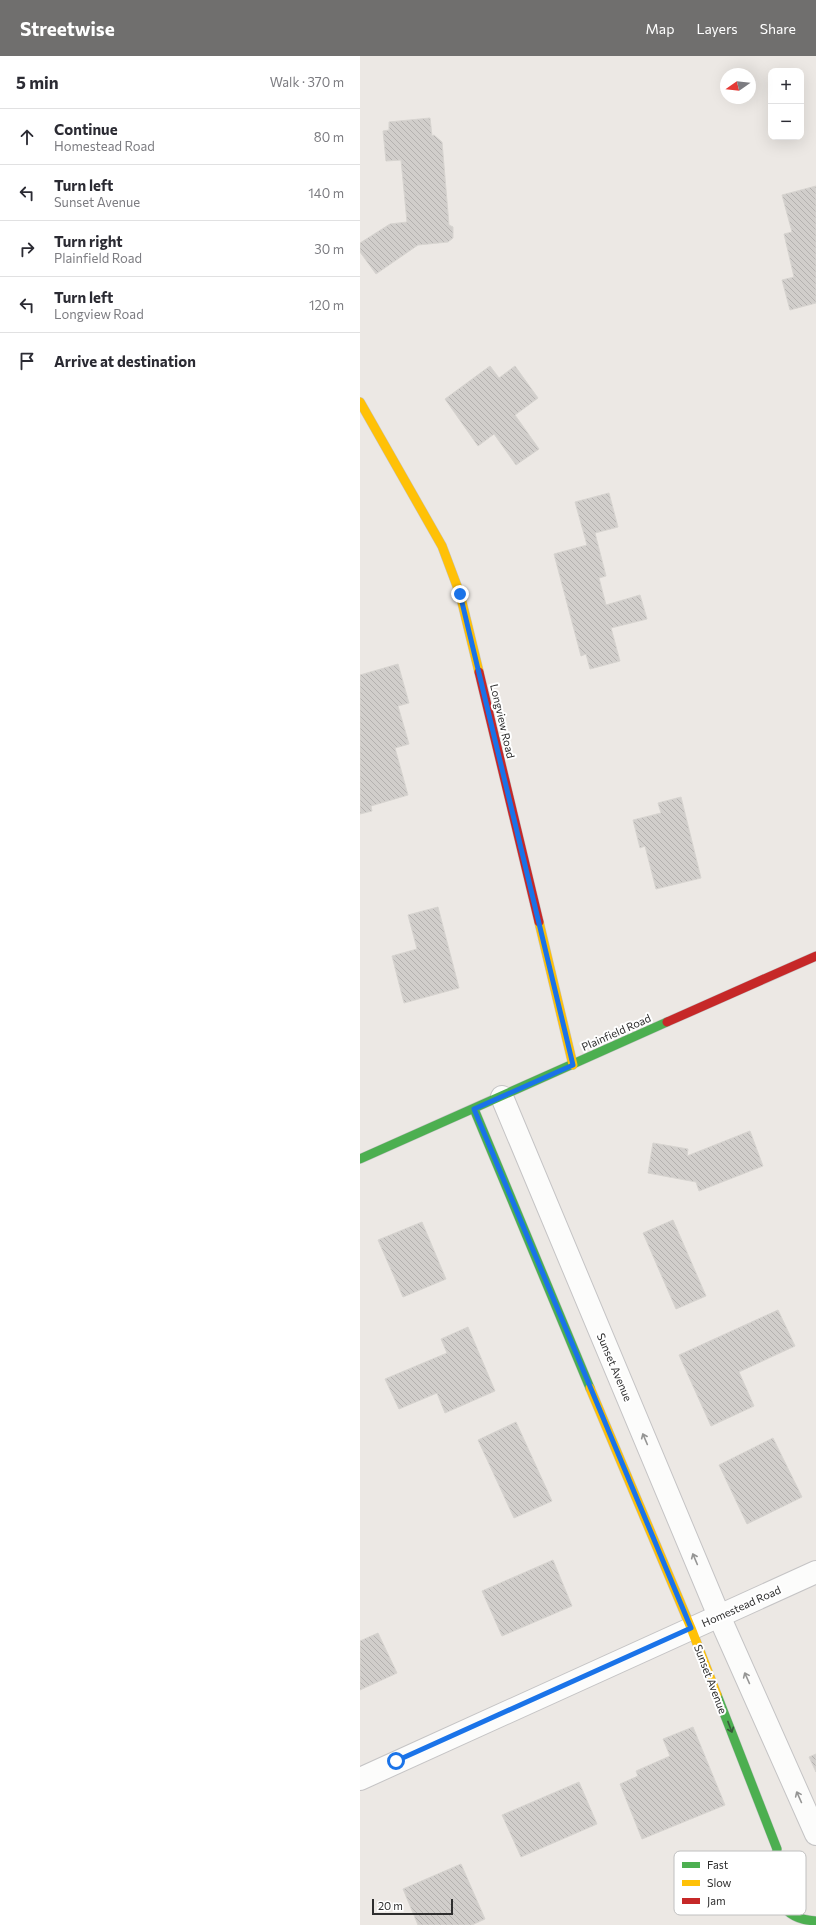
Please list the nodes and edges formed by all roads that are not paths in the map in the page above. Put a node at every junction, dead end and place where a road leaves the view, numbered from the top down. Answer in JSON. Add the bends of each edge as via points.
{"nodes":[{"id":1,"x":360,"y":402,"type":"edge"},
{"id":2,"x":816,"y":956,"type":"edge"},
{"id":3,"x":573,"y":1065,"type":"junction"},
{"id":4,"x":502,"y":1097,"type":"junction"},
{"id":5,"x":474,"y":1109,"type":"junction"},
{"id":6,"x":360,"y":1159,"type":"edge"},
{"id":7,"x":816,"y":1572,"type":"edge"},
{"id":8,"x":719,"y":1616,"type":"junction"},
{"id":9,"x":691,"y":1628,"type":"junction"},
{"id":10,"x":360,"y":1779,"type":"edge"},
{"id":11,"x":816,"y":1834,"type":"edge"},
{"id":12,"x":777,"y":1851,"type":"edge"},
{"id":13,"x":792,"y":1915,"type":"edge"},
{"id":14,"x":816,"y":1921,"type":"edge"}],
"edges":[{"from":1,"to":3,"type":"street","name":"Longview Road","via":[[442,546],[460,594]]},
{"from":2,"to":3,"type":"street","name":"Plainfield Road"},
{"from":3,"to":4,"type":"street","name":"Plainfield Road"},
{"from":4,"to":5,"type":"street","name":"Plainfield Road"},
{"from":8,"to":4,"type":"street","name":"Sunset Avenue","one_way":true},
{"from":5,"to":6,"type":"street","name":"Plainfield Road"},
{"from":5,"to":9,"type":"street","name":"Sunset Avenue"},
{"from":7,"to":8,"type":"street","name":"Homestead Road"},
{"from":8,"to":9,"type":"street","name":"Homestead Road"},
{"from":11,"to":8,"type":"street","name":"Sunset Avenue","one_way":true},
{"from":9,"to":10,"type":"street","name":"Homestead Road"},
{"from":9,"to":12,"type":"street","name":"Sunset Avenue","one_way":true},
{"from":13,"to":14,"type":"street","name":"Sunset Avenue","one_way":true,"via":[[809,1922]]}]}
